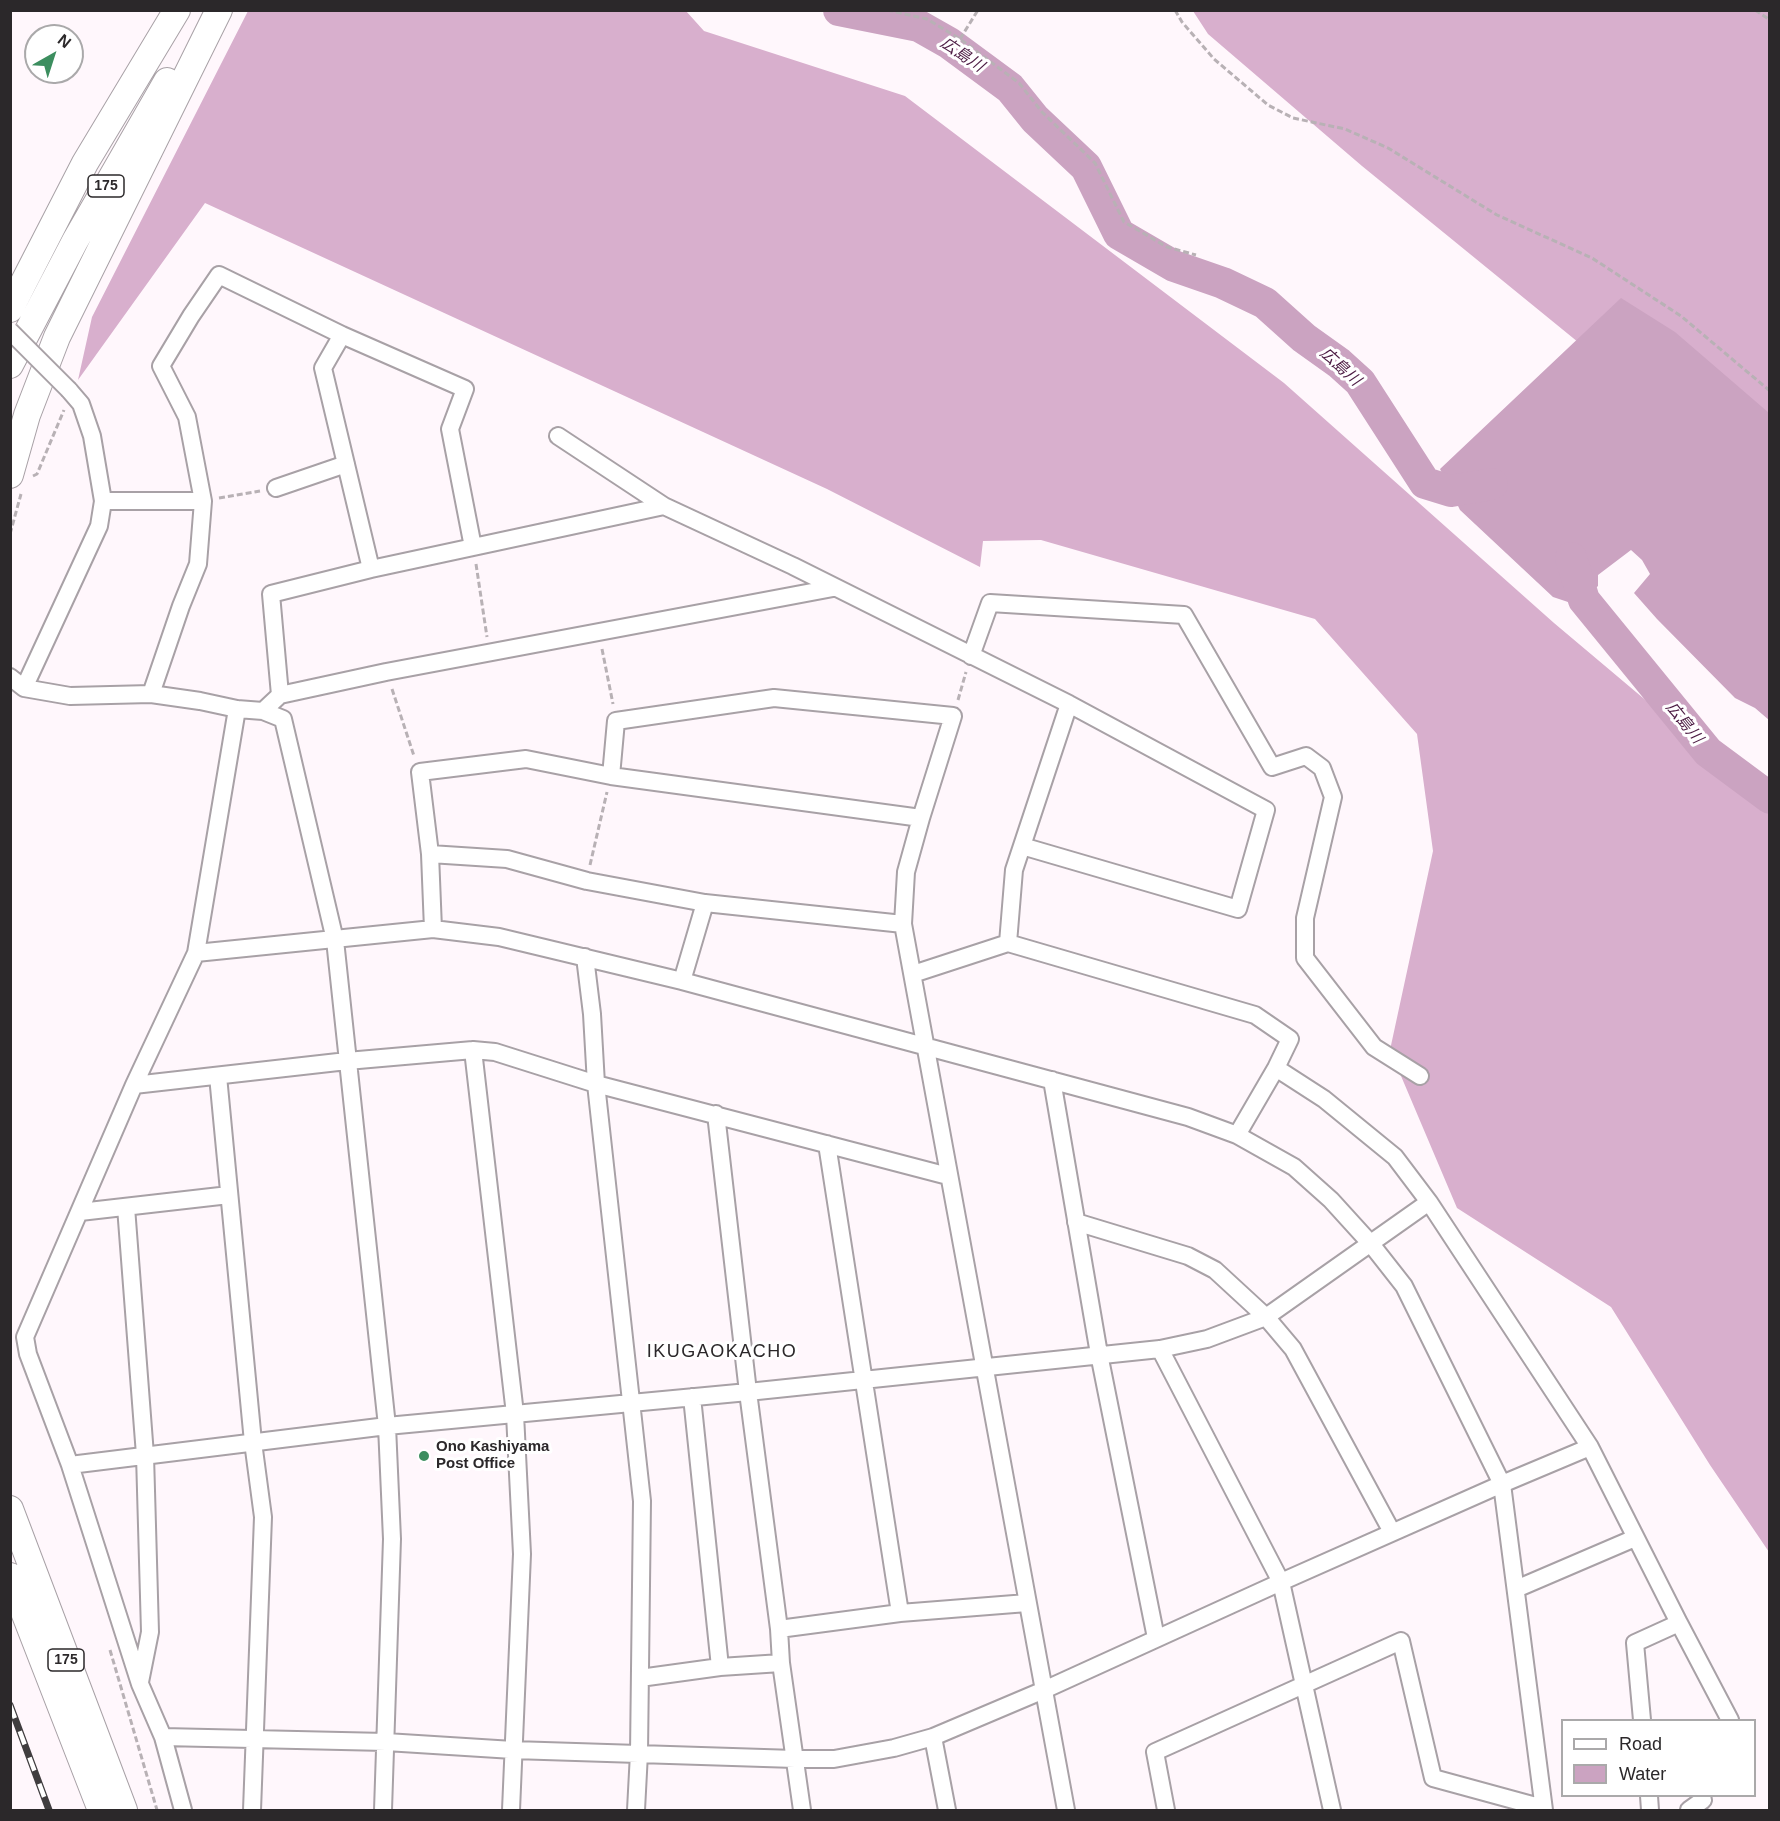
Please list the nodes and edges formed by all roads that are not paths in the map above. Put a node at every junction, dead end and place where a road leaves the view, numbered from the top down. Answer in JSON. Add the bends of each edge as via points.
{"nodes":[{"id":1,"x":165,"y":10,"type":"edge"},
{"id":2,"x":177,"y":10,"type":"edge"},
{"id":3,"x":208,"y":10,"type":"edge"},
{"id":4,"x":219,"y":10,"type":"edge"},
{"id":5,"x":137,"y":77,"type":"junction"},
{"id":6,"x":10,"y":309,"type":"edge"},
{"id":7,"x":10,"y":331,"type":"edge"},
{"id":8,"x":342,"y":335,"type":"junction"},
{"id":9,"x":10,"y":364,"type":"edge"},
{"id":10,"x":558,"y":435,"type":"dead end"},
{"id":11,"x":346,"y":464,"type":"junction"},
{"id":12,"x":21,"y":480,"type":"edge"},
{"id":13,"x":276,"y":488,"type":"road end"},
{"id":14,"x":104,"y":501,"type":"junction"},
{"id":15,"x":203,"y":501,"type":"junction"},
{"id":16,"x":664,"y":506,"type":"junction"},
{"id":17,"x":473,"y":547,"type":"junction"},
{"id":18,"x":371,"y":569,"type":"junction"},
{"id":19,"x":833,"y":588,"type":"junction"},
{"id":20,"x":971,"y":656,"type":"junction"},
{"id":21,"x":10,"y":677,"type":"edge"},
{"id":22,"x":24,"y":688,"type":"junction"},
{"id":23,"x":151,"y":694,"type":"junction"},
{"id":24,"x":280,"y":695,"type":"junction"},
{"id":25,"x":1069,"y":704,"type":"junction"},
{"id":26,"x":237,"y":709,"type":"junction"},
{"id":27,"x":263,"y":711,"type":"junction"},
{"id":28,"x":610,"y":776,"type":"junction"},
{"id":29,"x":921,"y":818,"type":"junction"},
{"id":30,"x":1022,"y":846,"type":"junction"},
{"id":31,"x":430,"y":854,"type":"junction"},
{"id":32,"x":705,"y":903,"type":"junction"},
{"id":33,"x":903,"y":924,"type":"junction"},
{"id":34,"x":433,"y":929,"type":"junction"},
{"id":35,"x":335,"y":940,"type":"junction"},
{"id":36,"x":1008,"y":943,"type":"junction"},
{"id":37,"x":196,"y":953,"type":"junction"},
{"id":38,"x":585,"y":957,"type":"junction"},
{"id":39,"x":913,"y":974,"type":"junction"},
{"id":40,"x":682,"y":981,"type":"junction"},
{"id":41,"x":927,"y":1047,"type":"junction"},
{"id":42,"x":472,"y":1050,"type":"junction"},
{"id":43,"x":346,"y":1061,"type":"junction"},
{"id":44,"x":1276,"y":1068,"type":"junction"},
{"id":45,"x":218,"y":1076,"type":"junction"},
{"id":46,"x":1420,"y":1076,"type":"dead end"},
{"id":47,"x":1052,"y":1080,"type":"junction"},
{"id":48,"x":596,"y":1084,"type":"junction"},
{"id":49,"x":134,"y":1085,"type":"junction"},
{"id":50,"x":716,"y":1114,"type":"junction"},
{"id":51,"x":1237,"y":1135,"type":"junction"},
{"id":52,"x":827,"y":1144,"type":"junction"},
{"id":53,"x":948,"y":1176,"type":"junction"},
{"id":54,"x":230,"y":1195,"type":"junction"},
{"id":55,"x":1429,"y":1202,"type":"junction"},
{"id":56,"x":126,"y":1207,"type":"junction"},
{"id":57,"x":80,"y":1212,"type":"junction"},
{"id":58,"x":1076,"y":1222,"type":"junction"},
{"id":59,"x":1371,"y":1244,"type":"junction"},
{"id":60,"x":1266,"y":1317,"type":"junction"},
{"id":61,"x":1160,"y":1349,"type":"junction"},
{"id":62,"x":1100,"y":1354,"type":"junction"},
{"id":63,"x":984,"y":1367,"type":"junction"},
{"id":64,"x":865,"y":1380,"type":"junction"},
{"id":65,"x":748,"y":1392,"type":"junction"},
{"id":66,"x":692,"y":1397,"type":"junction"},
{"id":67,"x":632,"y":1403,"type":"junction"},
{"id":68,"x":515,"y":1414,"type":"junction"},
{"id":69,"x":387,"y":1426,"type":"junction"},
{"id":70,"x":253,"y":1442,"type":"junction"},
{"id":71,"x":1590,"y":1447,"type":"junction"},
{"id":72,"x":145,"y":1455,"type":"junction"},
{"id":73,"x":70,"y":1465,"type":"junction"},
{"id":74,"x":1502,"y":1484,"type":"junction"},
{"id":75,"x":10,"y":1509,"type":"edge"},
{"id":76,"x":1392,"y":1532,"type":"junction"},
{"id":77,"x":1635,"y":1538,"type":"junction"},
{"id":78,"x":10,"y":1576,"type":"edge"},
{"id":79,"x":1281,"y":1582,"type":"junction"},
{"id":80,"x":1516,"y":1588,"type":"junction"},
{"id":81,"x":1027,"y":1603,"type":"junction"},
{"id":82,"x":900,"y":1613,"type":"junction"},
{"id":83,"x":1679,"y":1623,"type":"junction"},
{"id":84,"x":779,"y":1629,"type":"junction"},
{"id":85,"x":1156,"y":1638,"type":"junction"},
{"id":86,"x":782,"y":1663,"type":"junction"},
{"id":87,"x":720,"y":1667,"type":"junction"},
{"id":88,"x":640,"y":1678,"type":"junction"},
{"id":89,"x":140,"y":1684,"type":"junction"},
{"id":90,"x":1305,"y":1685,"type":"junction"},
{"id":91,"x":1044,"y":1690,"type":"junction"},
{"id":92,"x":1642,"y":1719,"type":"edge"},
{"id":93,"x":1729,"y":1719,"type":"edge"},
{"id":94,"x":163,"y":1737,"type":"junction"},
{"id":95,"x":933,"y":1737,"type":"junction"},
{"id":96,"x":256,"y":1739,"type":"junction"},
{"id":97,"x":386,"y":1742,"type":"junction"},
{"id":98,"x":513,"y":1750,"type":"junction"},
{"id":99,"x":639,"y":1753,"type":"junction"},
{"id":100,"x":795,"y":1759,"type":"junction"},
{"id":101,"x":1703,"y":1800,"type":"dead end"},
{"id":102,"x":1544,"y":1809,"type":"edge"},
{"id":103,"x":101,"y":1810,"type":"edge"},
{"id":104,"x":124,"y":1810,"type":"edge"},
{"id":105,"x":183,"y":1810,"type":"edge"},
{"id":106,"x":252,"y":1810,"type":"edge"},
{"id":107,"x":383,"y":1810,"type":"edge"},
{"id":108,"x":511,"y":1810,"type":"edge"},
{"id":109,"x":636,"y":1810,"type":"edge"},
{"id":110,"x":802,"y":1810,"type":"edge"},
{"id":111,"x":947,"y":1810,"type":"edge"},
{"id":112,"x":1066,"y":1810,"type":"edge"},
{"id":113,"x":1166,"y":1810,"type":"edge"},
{"id":114,"x":1332,"y":1810,"type":"edge"},
{"id":115,"x":1689,"y":1810,"type":"edge"}],
"edges":[{"from":1,"to":5,"type":"highway"},
{"from":2,"to":5,"type":"highway","number":"175"},
{"from":3,"to":9,"type":"highway","number":"175","via":[[69,251]]},
{"from":4,"to":12,"type":"highway","via":[[57,337],[27,415]]},
{"from":5,"to":6,"type":"highway","number":"175","via":[[85,163]]},
{"from":7,"to":14,"type":"street","bridge":true,"via":[[81,404],[92,436]]},
{"from":8,"to":11,"type":"street","via":[[323,368]]},
{"from":8,"to":15,"type":"street","via":[[219,275],[161,366],[187,417]]},
{"from":8,"to":17,"type":"street","via":[[465,389],[450,429]]},
{"from":10,"to":16,"type":"street"},
{"from":11,"to":13,"type":"street"},
{"from":11,"to":18,"type":"street"},
{"from":14,"to":15,"type":"street"},
{"from":14,"to":22,"type":"street","via":[[99,526]]},
{"from":15,"to":23,"type":"street","via":[[198,564]]},
{"from":16,"to":17,"type":"street"},
{"from":16,"to":19,"type":"street"},
{"from":17,"to":18,"type":"street"},
{"from":18,"to":24,"type":"street","via":[[271,594]]},
{"from":19,"to":20,"type":"street"},
{"from":19,"to":24,"type":"street"},
{"from":20,"to":25,"type":"street"},
{"from":20,"to":46,"type":"street","via":[[990,603],[1184,615],[1272,767],[1306,756],[1322,768],[1333,797],[1305,918],[1305,958],[1374,1047]]},
{"from":21,"to":22,"type":"street"},
{"from":22,"to":23,"type":"street","via":[[70,696]]},
{"from":23,"to":26,"type":"street"},
{"from":24,"to":27,"type":"street"},
{"from":25,"to":30,"type":"street"},
{"from":25,"to":30,"type":"street","via":[[1266,810],[1238,909]]},
{"from":26,"to":27,"type":"street"},
{"from":26,"to":37,"type":"street"},
{"from":27,"to":35,"type":"street","via":[[283,720]]},
{"from":28,"to":29,"type":"street"},
{"from":28,"to":29,"type":"street","via":[[616,721],[774,698],[953,716]]},
{"from":28,"to":31,"type":"street","via":[[526,759],[420,772]]},
{"from":29,"to":33,"type":"street","via":[[906,872]]},
{"from":30,"to":36,"type":"street","via":[[1014,870]]},
{"from":31,"to":32,"type":"street","via":[[507,859],[587,881]]},
{"from":31,"to":34,"type":"street"},
{"from":32,"to":33,"type":"street"},
{"from":32,"to":40,"type":"street"},
{"from":33,"to":39,"type":"street"},
{"from":34,"to":35,"type":"street"},
{"from":34,"to":38,"type":"street","via":[[499,937]]},
{"from":35,"to":37,"type":"street"},
{"from":35,"to":43,"type":"street"},
{"from":36,"to":39,"type":"street"},
{"from":36,"to":44,"type":"street","via":[[1255,1016],[1290,1039]]},
{"from":37,"to":49,"type":"street"},
{"from":38,"to":40,"type":"street"},
{"from":38,"to":48,"type":"street"},
{"from":39,"to":41,"type":"street"},
{"from":40,"to":41,"type":"street"},
{"from":41,"to":47,"type":"street"},
{"from":41,"to":53,"type":"street"},
{"from":42,"to":43,"type":"street"},
{"from":42,"to":48,"type":"street","via":[[495,1052]]},
{"from":42,"to":68,"type":"street"},
{"from":43,"to":45,"type":"street"},
{"from":43,"to":69,"type":"street"},
{"from":44,"to":51,"type":"street"},
{"from":44,"to":55,"type":"street","via":[[1324,1099],[1395,1157]]},
{"from":45,"to":49,"type":"street"},
{"from":45,"to":54,"type":"street"},
{"from":47,"to":51,"type":"street","via":[[1188,1117]]},
{"from":47,"to":58,"type":"street"},
{"from":48,"to":50,"type":"street"},
{"from":48,"to":67,"type":"street"},
{"from":49,"to":57,"type":"street"},
{"from":50,"to":52,"type":"street"},
{"from":50,"to":65,"type":"street"},
{"from":51,"to":59,"type":"street","via":[[1294,1167]]},
{"from":52,"to":53,"type":"street"},
{"from":52,"to":64,"type":"street"},
{"from":53,"to":63,"type":"street"},
{"from":54,"to":56,"type":"street"},
{"from":54,"to":70,"type":"street"},
{"from":55,"to":59,"type":"street"},
{"from":55,"to":71,"type":"street"},
{"from":56,"to":57,"type":"street"},
{"from":56,"to":72,"type":"street"},
{"from":57,"to":73,"type":"street","via":[[25,1337]]},
{"from":58,"to":60,"type":"street","via":[[1188,1256],[1215,1270]]},
{"from":58,"to":62,"type":"street"},
{"from":59,"to":60,"type":"street"},
{"from":59,"to":74,"type":"street","via":[[1404,1286]]},
{"from":60,"to":61,"type":"street","via":[[1207,1339]]},
{"from":60,"to":76,"type":"street","via":[[1293,1349]]},
{"from":61,"to":62,"type":"street"},
{"from":61,"to":79,"type":"street"},
{"from":62,"to":63,"type":"street"},
{"from":62,"to":85,"type":"street"},
{"from":63,"to":64,"type":"street"},
{"from":63,"to":81,"type":"street"},
{"from":64,"to":65,"type":"street"},
{"from":64,"to":82,"type":"street"},
{"from":65,"to":66,"type":"street"},
{"from":65,"to":84,"type":"street"},
{"from":66,"to":67,"type":"street"},
{"from":66,"to":87,"type":"street"},
{"from":67,"to":68,"type":"street"},
{"from":67,"to":88,"type":"street","via":[[642,1501]]},
{"from":68,"to":69,"type":"street"},
{"from":68,"to":98,"type":"street","via":[[522,1554]]},
{"from":69,"to":70,"type":"street"},
{"from":69,"to":97,"type":"street","via":[[392,1539]]},
{"from":70,"to":72,"type":"street"},
{"from":70,"to":96,"type":"street","via":[[262,1516]]},
{"from":71,"to":74,"type":"street"},
{"from":71,"to":77,"type":"street"},
{"from":72,"to":73,"type":"street"},
{"from":72,"to":89,"type":"street","via":[[150,1632]]},
{"from":73,"to":89,"type":"street"},
{"from":74,"to":76,"type":"street"},
{"from":74,"to":80,"type":"street"},
{"from":75,"to":104,"type":"highway","number":"175"},
{"from":76,"to":79,"type":"street"},
{"from":77,"to":80,"type":"street"},
{"from":77,"to":83,"type":"street"},
{"from":78,"to":103,"type":"highway","number":"175"},
{"from":79,"to":85,"type":"street"},
{"from":79,"to":90,"type":"street"},
{"from":80,"to":102,"type":"street"},
{"from":81,"to":82,"type":"street"},
{"from":81,"to":91,"type":"street"},
{"from":82,"to":84,"type":"street"},
{"from":83,"to":92,"type":"street","via":[[1635,1643]]},
{"from":83,"to":93,"type":"street"},
{"from":84,"to":86,"type":"street"},
{"from":85,"to":91,"type":"street"},
{"from":86,"to":87,"type":"street"},
{"from":86,"to":100,"type":"street"},
{"from":87,"to":88,"type":"street"},
{"from":88,"to":99,"type":"street"},
{"from":89,"to":94,"type":"street"},
{"from":90,"to":102,"type":"street","via":[[1401,1641],[1434,1778]]},
{"from":90,"to":113,"type":"street","via":[[1155,1752]]},
{"from":90,"to":114,"type":"street"},
{"from":91,"to":95,"type":"street"},
{"from":91,"to":112,"type":"street"},
{"from":94,"to":96,"type":"street"},
{"from":94,"to":105,"type":"street"},
{"from":95,"to":100,"type":"street","via":[[834,1759]]},
{"from":95,"to":111,"type":"street"},
{"from":96,"to":97,"type":"street"},
{"from":96,"to":106,"type":"street"},
{"from":97,"to":98,"type":"street"},
{"from":97,"to":107,"type":"street"},
{"from":98,"to":99,"type":"street"},
{"from":98,"to":108,"type":"street"},
{"from":99,"to":100,"type":"street"},
{"from":99,"to":109,"type":"street"},
{"from":100,"to":110,"type":"street"},
{"from":101,"to":115,"type":"street"}]}
